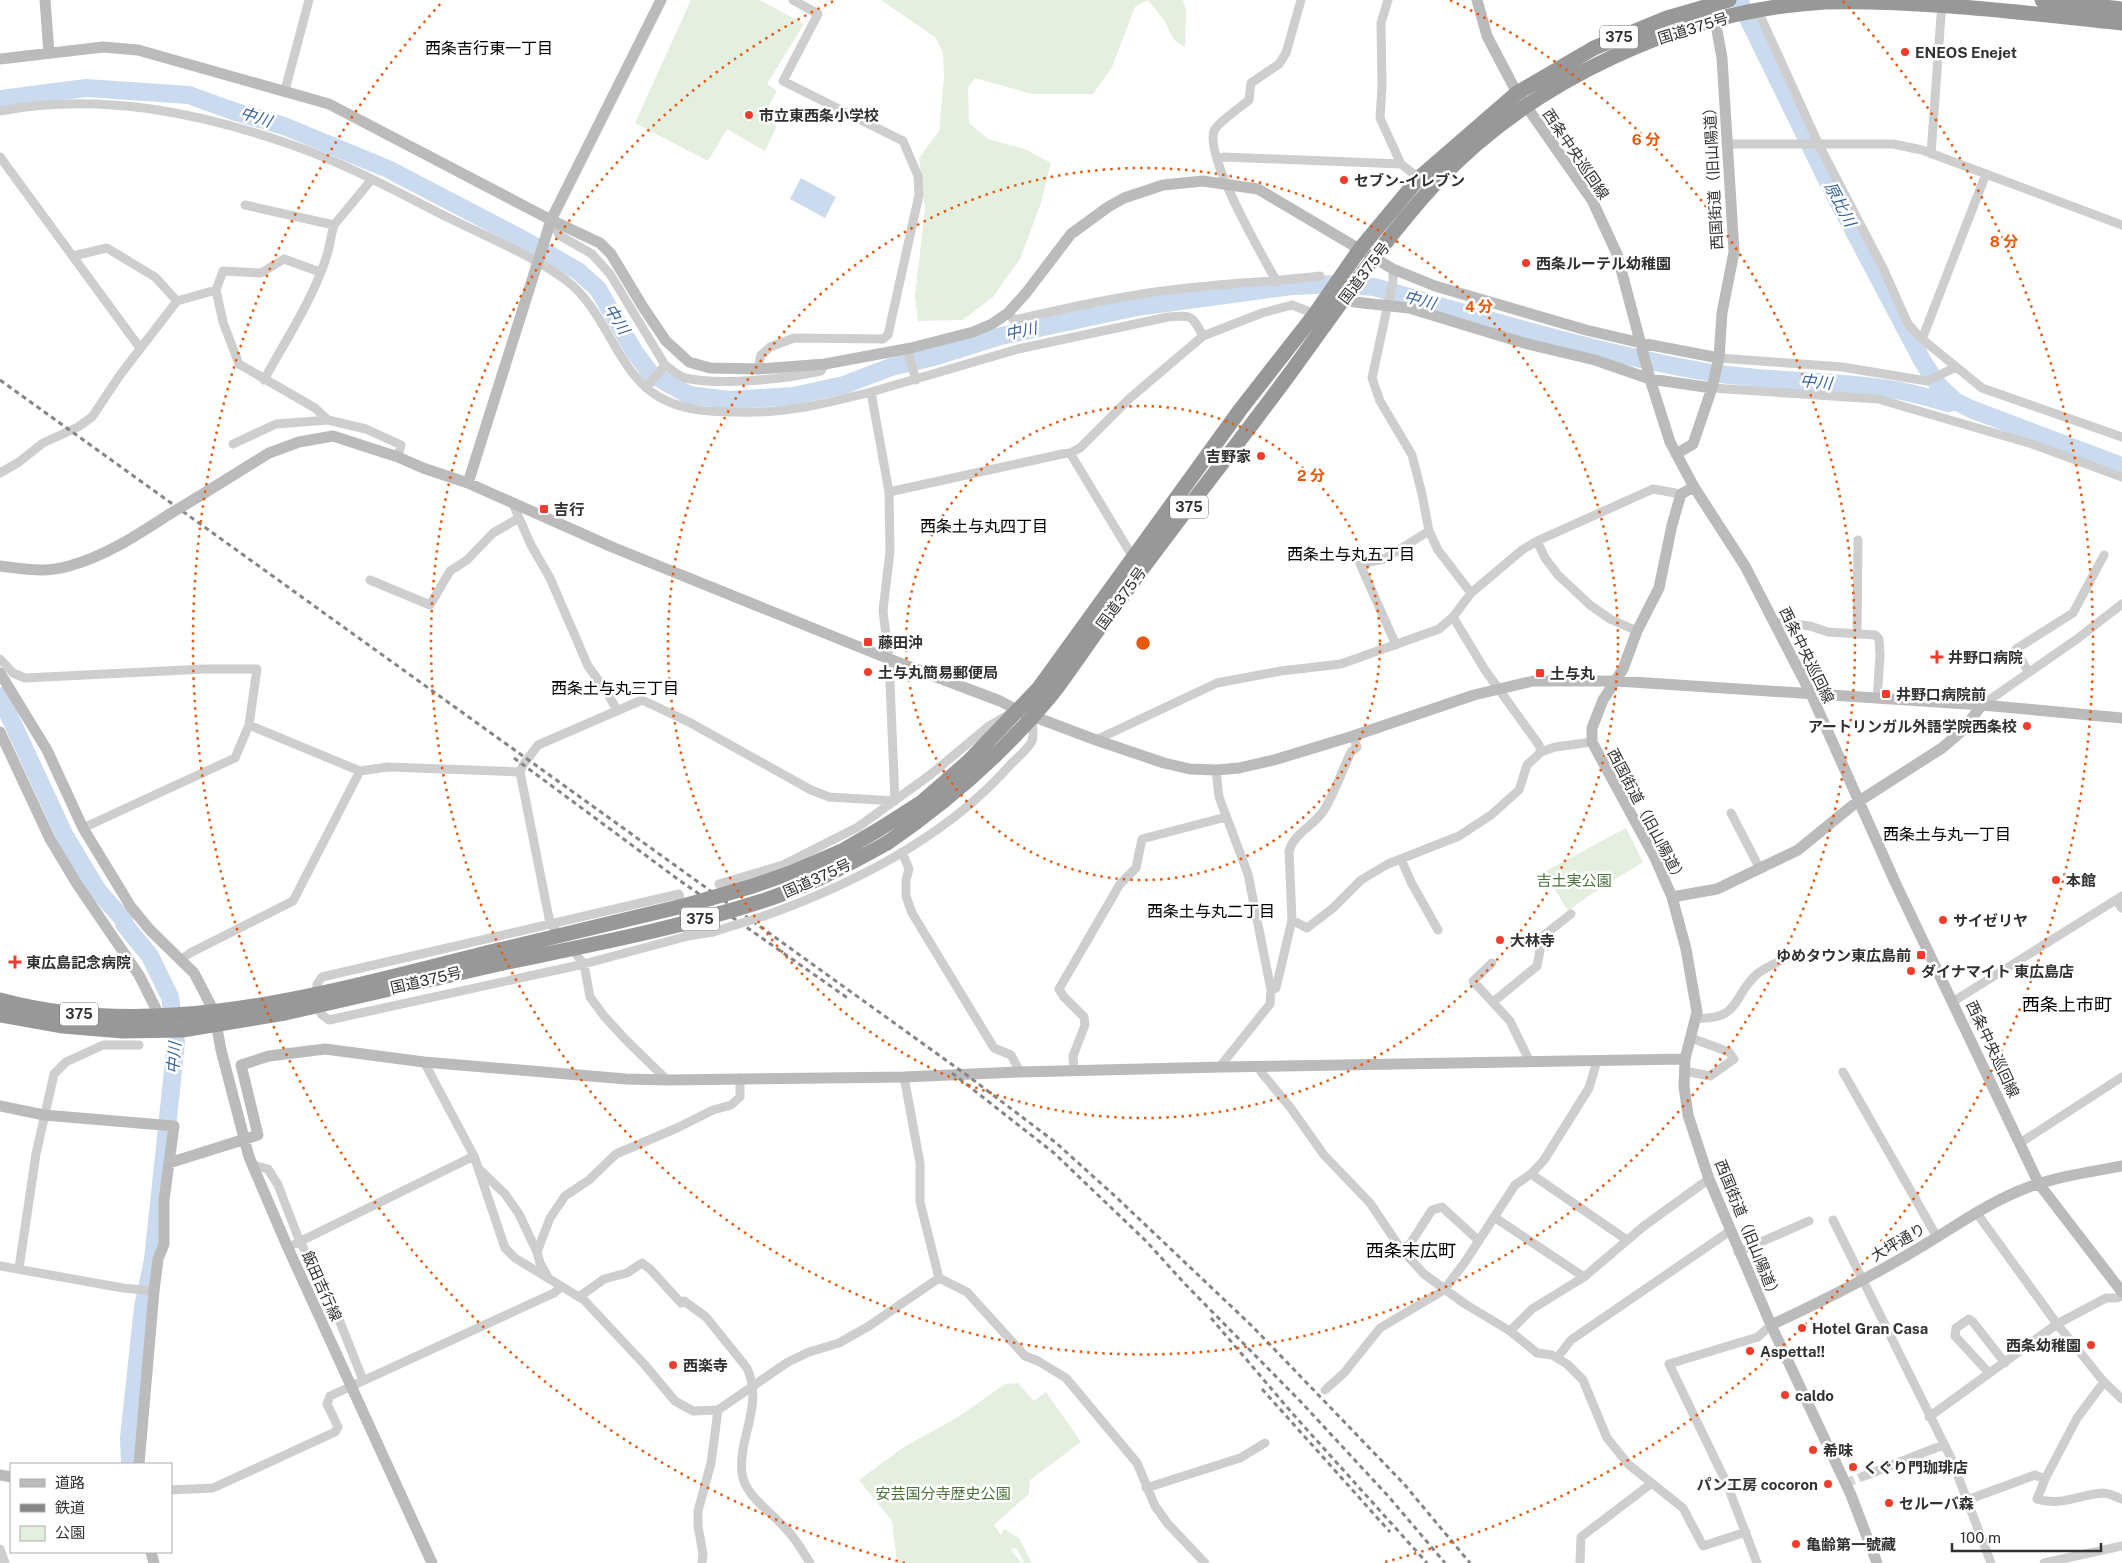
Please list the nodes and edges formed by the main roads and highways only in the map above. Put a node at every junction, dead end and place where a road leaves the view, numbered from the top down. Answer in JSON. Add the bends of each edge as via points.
{"nodes":[{"id":1,"x":1729,"y":0,"type":"edge"},
{"id":2,"x":2042,"y":0,"type":"edge"},
{"id":3,"x":1711,"y":2,"type":"edge"},
{"id":4,"x":1785,"y":3,"type":"edge"},
{"id":5,"x":1942,"y":3,"type":"edge"},
{"id":6,"x":2122,"y":9,"type":"edge"},
{"id":7,"x":2122,"y":23,"type":"edge"},
{"id":8,"x":1026,"y":713,"type":"junction"},
{"id":9,"x":501,"y":956,"type":"junction"},
{"id":10,"x":0,"y":1000,"type":"edge"},
{"id":11,"x":0,"y":1015,"type":"edge"},
{"id":12,"x":157,"y":1021,"type":"junction"}],
"edges":[{"from":1,"to":3,"type":"highway","name":"国道375号","number":"375"},
{"from":2,"to":6,"type":"highway"},
{"from":3,"to":8,"type":"highway","name":"国道375号","number":"375","via":[[1594,48],[1516,93],[1419,178],[1360,249],[1318,311],[1240,410],[1038,688]]},
{"from":4,"to":5,"type":"highway","name":"国道375号","number":"375"},
{"from":4,"to":8,"type":"highway","name":"国道375号","number":"375","via":[[1673,32],[1601,62],[1525,106],[1458,160],[1374,258],[1050,697]]},
{"from":5,"to":7,"type":"highway","name":"国道375号","number":"375"},
{"from":8,"to":9,"type":"highway","name":"国道375号","number":"375","bridge":true,"via":[[922,802],[842,851],[753,886]]},
{"from":8,"to":9,"type":"highway","name":"国道375号","number":"375","bridge":true,"via":[[967,783],[930,814],[887,843],[840,868],[760,902],[686,922]]},
{"from":9,"to":12,"type":"highway","name":"国道375号","number":"375","via":[[318,1000],[215,1019],[182,1023]]},
{"from":10,"to":12,"type":"highway","name":"国道375号","number":"375","via":[[64,1013]]},
{"from":11,"to":12,"type":"highway","name":"国道375号","number":"375","via":[[123,1038]]}]}
